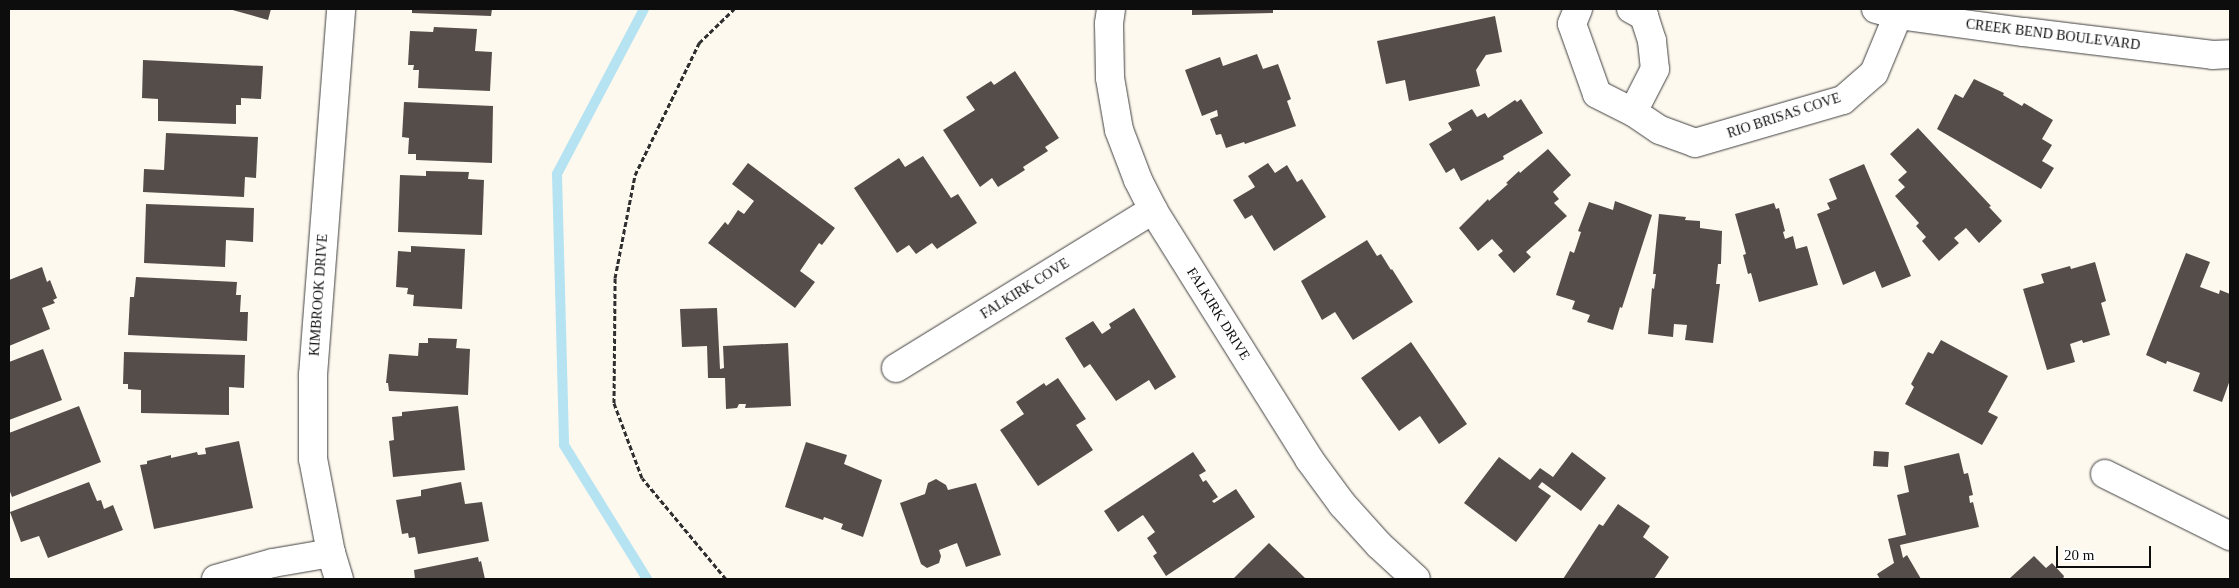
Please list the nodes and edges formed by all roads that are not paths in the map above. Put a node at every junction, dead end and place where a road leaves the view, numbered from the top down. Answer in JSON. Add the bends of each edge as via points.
{"nodes":[{"id":1,"x":340,"y":9,"type":"edge"},
{"id":2,"x":1111,"y":9,"type":"edge"},
{"id":3,"x":1578,"y":9,"type":"edge"},
{"id":4,"x":1631,"y":9,"type":"edge"},
{"id":5,"x":1887,"y":12,"type":"edge"},
{"id":6,"x":2230,"y":54,"type":"edge"},
{"id":7,"x":1633,"y":112,"type":"junction"},
{"id":8,"x":1153,"y":210,"type":"junction"},
{"id":9,"x":896,"y":368,"type":"dead end"},
{"id":10,"x":2105,"y":474,"type":"dead end"},
{"id":11,"x":2230,"y":536,"type":"edge"},
{"id":12,"x":331,"y":553,"type":"junction"},
{"id":13,"x":216,"y":579,"type":"edge"},
{"id":14,"x":339,"y":579,"type":"edge"},
{"id":15,"x":1416,"y":579,"type":"edge"}],
"edges":[{"from":1,"to":12,"type":"street","name":"KIMBROOK DRIVE","via":[[313,375],[313,459]]},
{"from":2,"to":8,"type":"street","name":"FALKIRK DRIVE","via":[[1110,78],[1120,130]]},
{"from":3,"to":7,"type":"street","name":"RIO BRISAS COVE","via":[[1572,24],[1596,94]]},
{"from":4,"to":7,"type":"street","via":[[1644,16],[1652,41],[1655,69]]},
{"from":5,"to":6,"type":"street","name":"CREEK BEND BOULEVARD","via":[[2213,56]]},
{"from":5,"to":7,"type":"street","name":"RIO BRISAS COVE","via":[[1874,73],[1843,100],[1695,143],[1660,130]]},
{"from":8,"to":9,"type":"street","name":"FALKIRK COVE"},
{"from":8,"to":15,"type":"street","name":"FALKIRK DRIVE","via":[[1308,459],[1342,504]]},
{"from":10,"to":11,"type":"street"},
{"from":12,"to":13,"type":"street","via":[[273,563]]},
{"from":12,"to":14,"type":"street","name":"KIMBROOK DRIVE"}]}
